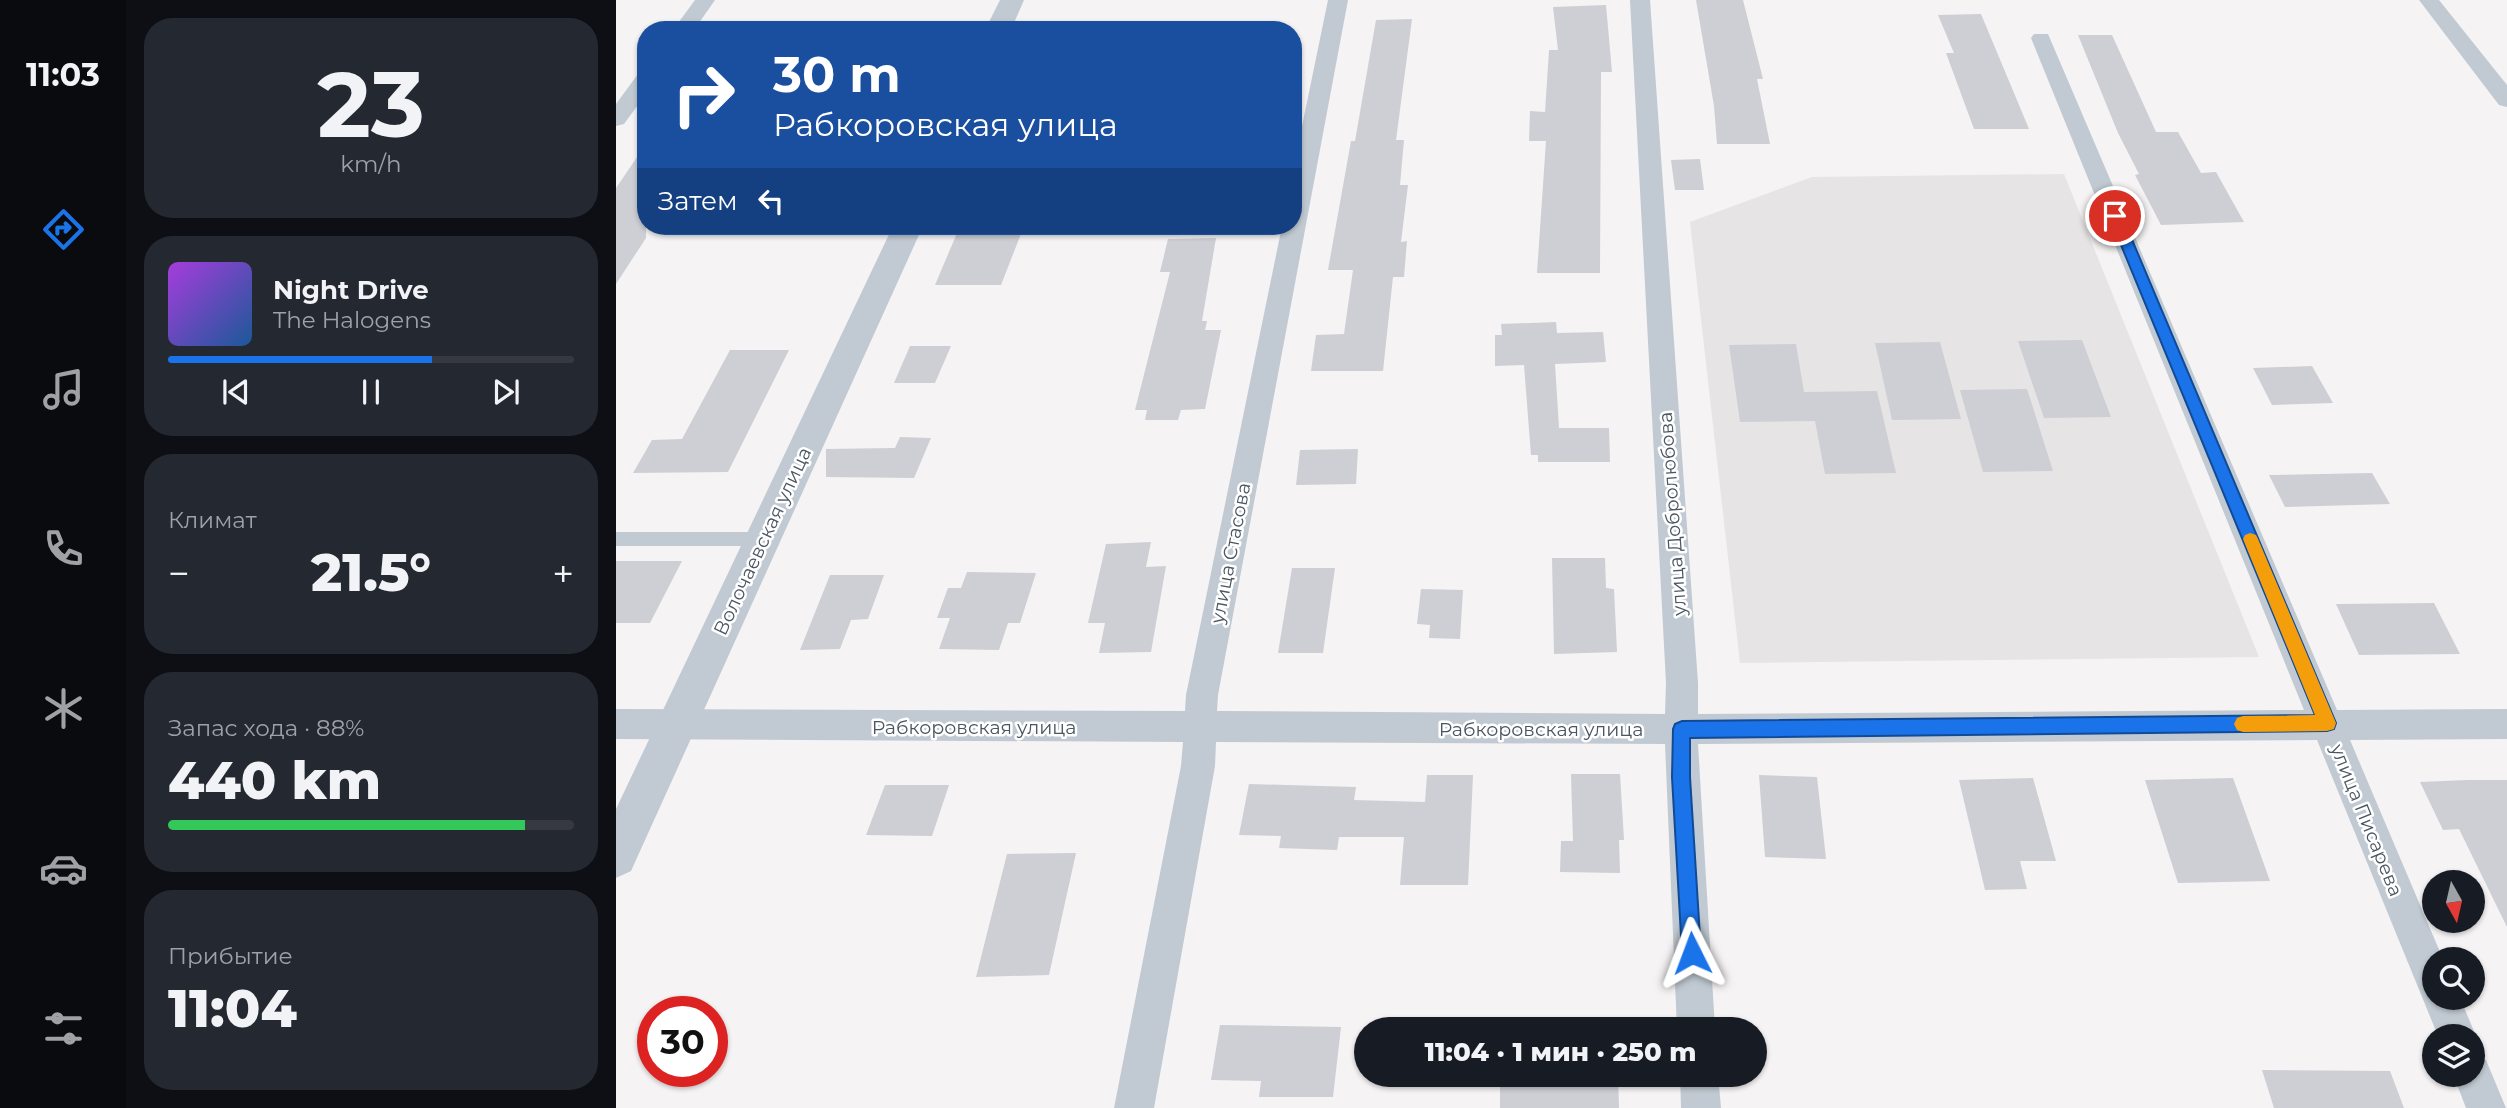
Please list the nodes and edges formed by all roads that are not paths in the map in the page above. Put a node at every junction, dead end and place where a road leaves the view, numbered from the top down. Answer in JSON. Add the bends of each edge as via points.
{"nodes":[{"id":1,"x":705,"y":0,"type":"edge"},
{"id":2,"x":1012,"y":0,"type":"edge"},
{"id":3,"x":1338,"y":0,"type":"edge"},
{"id":4,"x":1640,"y":0,"type":"edge"},
{"id":5,"x":2430,"y":0,"type":"edge"},
{"id":6,"x":689,"y":21,"type":"edge"},
{"id":7,"x":1002,"y":21,"type":"edge"},
{"id":8,"x":2041,"y":38,"type":"dead end"},
{"id":9,"x":637,"y":91,"type":"edge"},
{"id":10,"x":2507,"y":100,"type":"edge"},
{"id":11,"x":616,"y":119,"type":"edge"},
{"id":12,"x":1302,"y":184,"type":"edge"},
{"id":13,"x":904,"y":235,"type":"edge"},
{"id":14,"x":1292,"y":235,"type":"edge"},
{"id":15,"x":616,"y":539,"type":"edge"},
{"id":16,"x":763,"y":539,"type":"junction"},
{"id":17,"x":2327,"y":723,"type":"junction"},
{"id":18,"x":616,"y":724,"type":"edge"},
{"id":19,"x":2507,"y":724,"type":"edge"},
{"id":20,"x":677,"y":725,"type":"junction"},
{"id":21,"x":1200,"y":728,"type":"junction"},
{"id":22,"x":1682,"y":729,"type":"junction"},
{"id":23,"x":616,"y":856,"type":"edge"},
{"id":24,"x":2422,"y":953,"type":"edge"},
{"id":25,"x":1695,"y":1017,"type":"edge"},
{"id":26,"x":1700,"y":1087,"type":"edge"},
{"id":27,"x":2477,"y":1087,"type":"edge"},
{"id":28,"x":1134,"y":1108,"type":"edge"},
{"id":29,"x":1701,"y":1108,"type":"edge"},
{"id":30,"x":2486,"y":1108,"type":"edge"}],
"edges":[{"from":1,"to":6,"type":"street"},
{"from":2,"to":7,"type":"street"},
{"from":3,"to":12,"type":"street","name":"улица Стасова"},
{"from":4,"to":22,"type":"street","name":"улица Добролюбова"},
{"from":5,"to":10,"type":"street"},
{"from":8,"to":17,"type":"street","name":"улица Писарева"},
{"from":9,"to":11,"type":"street"},
{"from":13,"to":16,"type":"street","name":"Волочаевская улица"},
{"from":14,"to":21,"type":"street","name":"улица Стасова","via":[[1202,695]]},
{"from":15,"to":16,"type":"lane"},
{"from":16,"to":20,"type":"street","name":"Волочаевская улица"},
{"from":17,"to":19,"type":"street","name":"Рабкоровская улица"},
{"from":17,"to":22,"type":"street","name":"Рабкоровская улица"},
{"from":17,"to":24,"type":"street","name":"улица Писарева"},
{"from":18,"to":20,"type":"street","name":"Рабкоровская улица"},
{"from":20,"to":21,"type":"street","name":"Рабкоровская улица"},
{"from":20,"to":23,"type":"street","name":"Волочаевская улица"},
{"from":21,"to":22,"type":"street","name":"Рабкоровская улица"},
{"from":21,"to":28,"type":"street","name":"улица Стасова","via":[[1198,766]]},
{"from":22,"to":25,"type":"street","name":"улица Добролюбова"},
{"from":26,"to":29,"type":"street"},
{"from":27,"to":30,"type":"street"}]}
